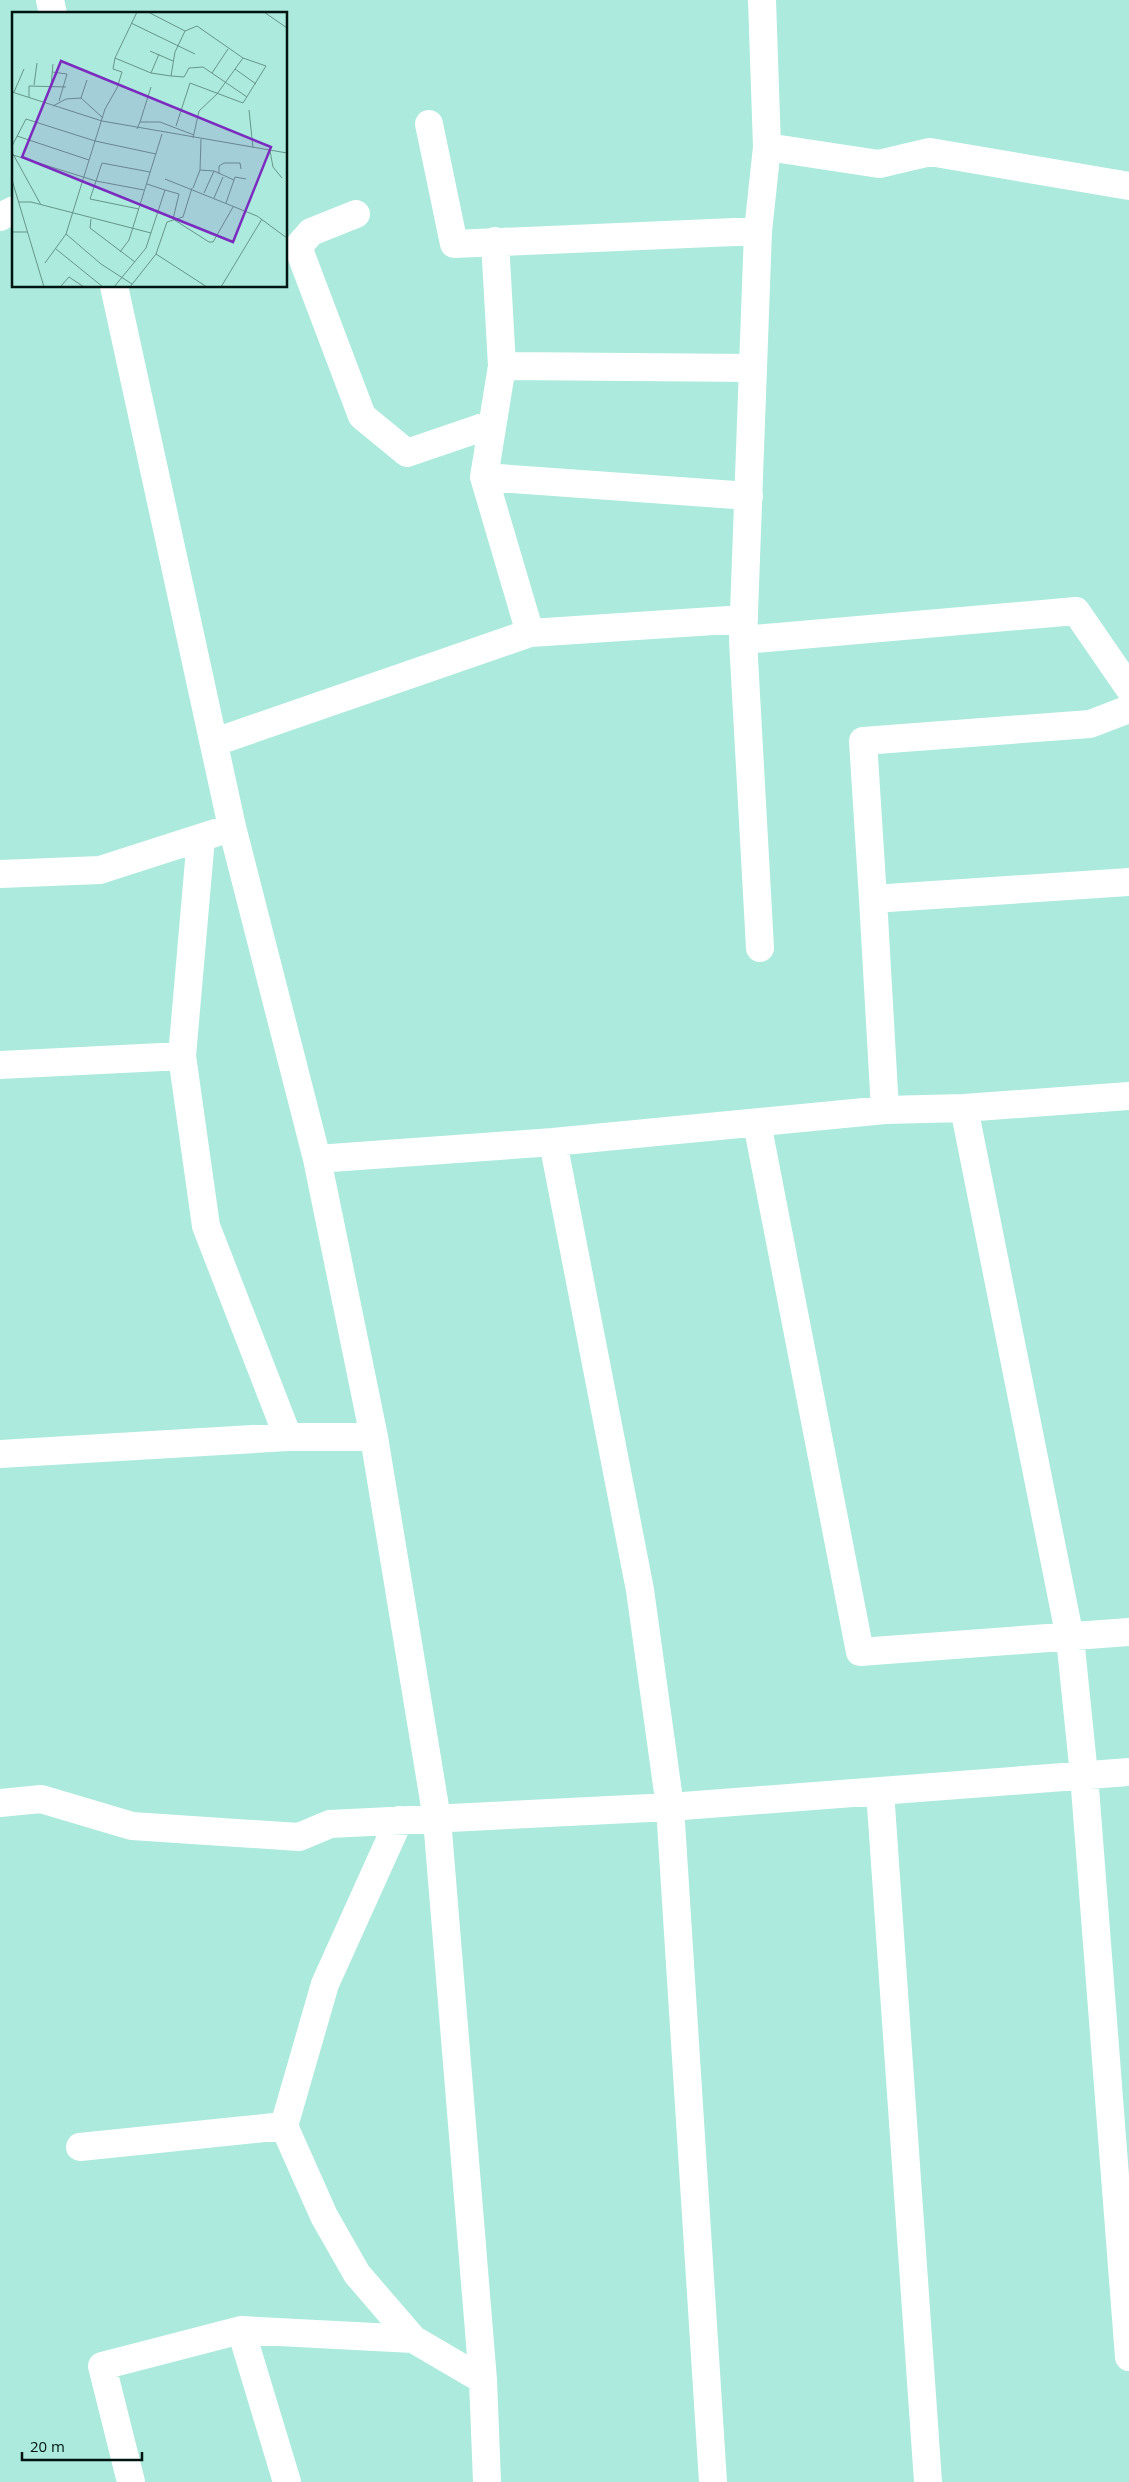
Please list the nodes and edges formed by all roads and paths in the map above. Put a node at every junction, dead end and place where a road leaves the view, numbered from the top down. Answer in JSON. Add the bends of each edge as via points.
{"nodes":[{"id":1,"x":762,"y":0,"type":"edge"},
{"id":2,"x":428,"y":124,"type":"dead end"},
{"id":3,"x":766,"y":147,"type":"junction"},
{"id":4,"x":1129,"y":186,"type":"edge"},
{"id":5,"x":12,"y":211,"type":"edge"},
{"id":6,"x":356,"y":214,"type":"dead end"},
{"id":7,"x":0,"y":217,"type":"edge"},
{"id":8,"x":758,"y":232,"type":"junction"},
{"id":9,"x":495,"y":241,"type":"junction"},
{"id":10,"x":114,"y":288,"type":"edge"},
{"id":11,"x":502,"y":366,"type":"junction"},
{"id":12,"x":753,"y":368,"type":"junction"},
{"id":13,"x":492,"y":424,"type":"junction"},
{"id":14,"x":484,"y":477,"type":"junction"},
{"id":15,"x":749,"y":496,"type":"junction"},
{"id":16,"x":744,"y":629,"type":"junction"},
{"id":17,"x":530,"y":633,"type":"junction"},
{"id":18,"x":1129,"y":688,"type":"edge"},
{"id":19,"x":1129,"y":709,"type":"edge"},
{"id":20,"x":215,"y":742,"type":"junction"},
{"id":21,"x":232,"y":827,"type":"junction"},
{"id":22,"x":201,"y":838,"type":"junction"},
{"id":23,"x":0,"y":874,"type":"edge"},
{"id":24,"x":1129,"y":882,"type":"edge"},
{"id":25,"x":873,"y":899,"type":"junction"},
{"id":26,"x":760,"y":948,"type":"dead end"},
{"id":27,"x":182,"y":1056,"type":"junction"},
{"id":28,"x":0,"y":1065,"type":"edge"},
{"id":29,"x":1129,"y":1096,"type":"edge"},
{"id":30,"x":964,"y":1108,"type":"junction"},
{"id":31,"x":885,"y":1110,"type":"junction"},
{"id":32,"x":757,"y":1123,"type":"junction"},
{"id":33,"x":553,"y":1142,"type":"junction"},
{"id":34,"x":317,"y":1159,"type":"junction"},
{"id":35,"x":288,"y":1437,"type":"junction"},
{"id":36,"x":374,"y":1437,"type":"junction"},
{"id":37,"x":0,"y":1454,"type":"edge"},
{"id":38,"x":1129,"y":1632,"type":"edge"},
{"id":39,"x":1070,"y":1638,"type":"junction"},
{"id":40,"x":1129,"y":1772,"type":"edge"},
{"id":41,"x":1084,"y":1775,"type":"junction"},
{"id":42,"x":880,"y":1792,"type":"junction"},
{"id":43,"x":0,"y":1803,"type":"edge"},
{"id":44,"x":670,"y":1807,"type":"junction"},
{"id":45,"x":437,"y":1819,"type":"junction"},
{"id":46,"x":399,"y":1820,"type":"junction"},
{"id":47,"x":284,"y":2126,"type":"junction"},
{"id":48,"x":80,"y":2147,"type":"dead end"},
{"id":49,"x":241,"y":2330,"type":"junction"},
{"id":50,"x":413,"y":2339,"type":"junction"},
{"id":51,"x":1129,"y":2357,"type":"edge"},
{"id":52,"x":483,"y":2380,"type":"junction"},
{"id":53,"x":131,"y":2482,"type":"edge"},
{"id":54,"x":285,"y":2482,"type":"edge"},
{"id":55,"x":487,"y":2482,"type":"edge"},
{"id":56,"x":713,"y":2482,"type":"edge"},
{"id":57,"x":928,"y":2482,"type":"edge"}],
"edges":[{"from":1,"to":3,"type":"street"},
{"from":2,"to":9,"type":"street","via":[[454,244]]},
{"from":3,"to":4,"type":"street","via":[[879,164],[930,152]]},
{"from":3,"to":8,"type":"street"},
{"from":5,"to":7,"type":"street"},
{"from":6,"to":13,"type":"street","via":[[310,232],[298,247],[362,416],[407,452]]},
{"from":8,"to":9,"type":"street"},
{"from":8,"to":12,"type":"street"},
{"from":9,"to":11,"type":"street"},
{"from":10,"to":20,"type":"street"},
{"from":11,"to":12,"type":"street"},
{"from":11,"to":13,"type":"street"},
{"from":12,"to":15,"type":"street"},
{"from":13,"to":14,"type":"street"},
{"from":14,"to":15,"type":"street"},
{"from":14,"to":17,"type":"street"},
{"from":15,"to":16,"type":"street"},
{"from":16,"to":17,"type":"street"},
{"from":16,"to":18,"type":"street","via":[[1076,611]]},
{"from":16,"to":26,"type":"street"},
{"from":17,"to":20,"type":"street"},
{"from":19,"to":25,"type":"street","via":[[1090,724],[863,741]]},
{"from":20,"to":21,"type":"street"},
{"from":21,"to":22,"type":"street"},
{"from":21,"to":34,"type":"street"},
{"from":22,"to":23,"type":"street","via":[[100,870]]},
{"from":22,"to":27,"type":"street"},
{"from":24,"to":25,"type":"street"},
{"from":25,"to":31,"type":"street"},
{"from":27,"to":28,"type":"street"},
{"from":27,"to":35,"type":"street","via":[[206,1226]]},
{"from":29,"to":30,"type":"street"},
{"from":30,"to":31,"type":"street"},
{"from":30,"to":39,"type":"street"},
{"from":31,"to":32,"type":"street"},
{"from":32,"to":33,"type":"street"},
{"from":32,"to":39,"type":"street","via":[[860,1652]]},
{"from":33,"to":34,"type":"street"},
{"from":33,"to":44,"type":"street","via":[[640,1590]]},
{"from":34,"to":36,"type":"street"},
{"from":35,"to":36,"type":"street"},
{"from":35,"to":37,"type":"street"},
{"from":36,"to":45,"type":"street"},
{"from":38,"to":39,"type":"street"},
{"from":39,"to":41,"type":"street"},
{"from":40,"to":41,"type":"street"},
{"from":41,"to":42,"type":"street"},
{"from":41,"to":51,"type":"street"},
{"from":42,"to":44,"type":"street"},
{"from":42,"to":57,"type":"street"},
{"from":43,"to":46,"type":"street","via":[[41,1799],[132,1826],[299,1837],[330,1824]]},
{"from":44,"to":45,"type":"street"},
{"from":44,"to":56,"type":"street"},
{"from":45,"to":46,"type":"street"},
{"from":45,"to":52,"type":"street"},
{"from":46,"to":47,"type":"street","via":[[325,1984]]},
{"from":47,"to":48,"type":"street"},
{"from":47,"to":50,"type":"street","via":[[324,2216],[357,2274]]},
{"from":49,"to":50,"type":"street"},
{"from":49,"to":53,"type":"street","via":[[102,2366]]},
{"from":49,"to":54,"type":"street"},
{"from":50,"to":52,"type":"street"},
{"from":52,"to":55,"type":"street"}]}
